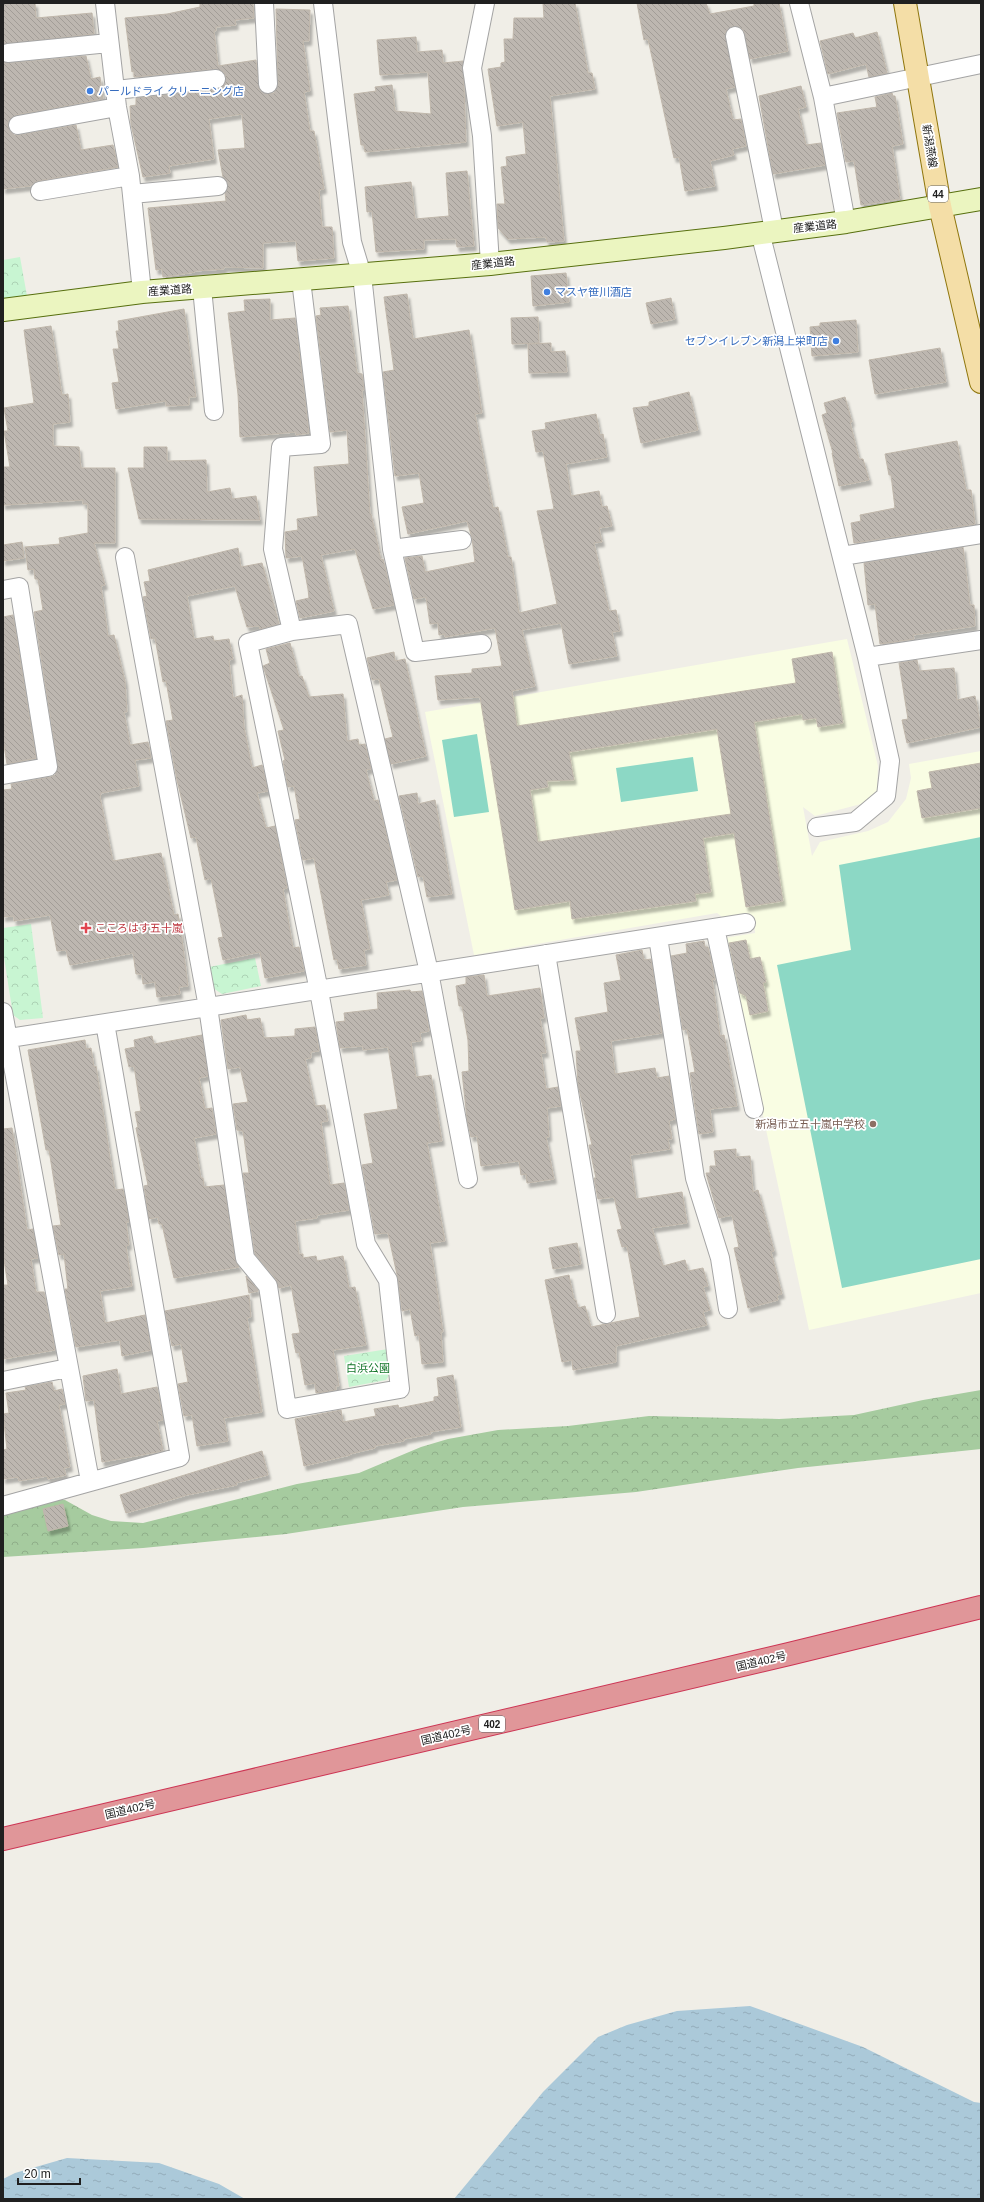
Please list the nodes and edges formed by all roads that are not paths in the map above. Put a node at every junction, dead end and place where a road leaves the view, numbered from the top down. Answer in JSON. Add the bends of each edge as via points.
{"nodes":[{"id":1,"x":106,"y":3,"type":"edge"},
{"id":2,"x":264,"y":3,"type":"edge"},
{"id":3,"x":323,"y":3,"type":"edge"},
{"id":4,"x":485,"y":3,"type":"edge"},
{"id":5,"x":799,"y":3,"type":"edge"},
{"id":6,"x":905,"y":3,"type":"edge"},
{"id":7,"x":735,"y":36,"type":"dead end"},
{"id":8,"x":109,"y":43,"type":"junction"},
{"id":9,"x":8,"y":52,"type":"dead end"},
{"id":10,"x":981,"y":64,"type":"edge"},
{"id":11,"x":918,"y":78,"type":"junction"},
{"id":12,"x":216,"y":79,"type":"dead end"},
{"id":13,"x":268,"y":84,"type":"dead end"},
{"id":14,"x":823,"y":97,"type":"junction"},
{"id":15,"x":117,"y":98,"type":"junction"},
{"id":16,"x":18,"y":125,"type":"dead end"},
{"id":17,"x":130,"y":176,"type":"junction"},
{"id":18,"x":218,"y":186,"type":"dead end"},
{"id":19,"x":40,"y":192,"type":"dead end"},
{"id":20,"x":132,"y":194,"type":"junction"},
{"id":21,"x":981,"y":199,"type":"edge"},
{"id":22,"x":940,"y":206,"type":"junction"},
{"id":23,"x":846,"y":222,"type":"junction"},
{"id":24,"x":767,"y":231,"type":"junction"},
{"id":25,"x":490,"y":264,"type":"junction"},
{"id":26,"x":362,"y":275,"type":"junction"},
{"id":27,"x":301,"y":280,"type":"junction"},
{"id":28,"x":202,"y":288,"type":"junction"},
{"id":29,"x":142,"y":292,"type":"junction"},
{"id":30,"x":3,"y":310,"type":"edge"},
{"id":31,"x":981,"y":381,"type":"edge"},
{"id":32,"x":214,"y":411,"type":"dead end"},
{"id":33,"x":981,"y":534,"type":"edge"},
{"id":34,"x":462,"y":540,"type":"dead end"},
{"id":35,"x":392,"y":549,"type":"junction"},
{"id":36,"x":842,"y":556,"type":"junction"},
{"id":37,"x":125,"y":557,"type":"dead end"},
{"id":38,"x":3,"y":590,"type":"edge"},
{"id":39,"x":292,"y":631,"type":"junction"},
{"id":40,"x":981,"y":640,"type":"edge"},
{"id":41,"x":482,"y":644,"type":"dead end"},
{"id":42,"x":867,"y":656,"type":"junction"},
{"id":43,"x":3,"y":775,"type":"edge"},
{"id":44,"x":817,"y":827,"type":"dead end"},
{"id":45,"x":746,"y":923,"type":"dead end"},
{"id":46,"x":715,"y":928,"type":"junction"},
{"id":47,"x":658,"y":937,"type":"junction"},
{"id":48,"x":546,"y":954,"type":"junction"},
{"id":49,"x":429,"y":972,"type":"junction"},
{"id":50,"x":319,"y":991,"type":"junction"},
{"id":51,"x":208,"y":1007,"type":"junction"},
{"id":52,"x":3,"y":1012,"type":"edge"},
{"id":53,"x":105,"y":1023,"type":"junction"},
{"id":54,"x":5,"y":1039,"type":"edge"},
{"id":55,"x":754,"y":1108,"type":"dead end"},
{"id":56,"x":468,"y":1179,"type":"dead end"},
{"id":57,"x":728,"y":1309,"type":"dead end"},
{"id":58,"x":606,"y":1314,"type":"dead end"},
{"id":59,"x":68,"y":1368,"type":"junction"},
{"id":60,"x":3,"y":1381,"type":"edge"},
{"id":61,"x":90,"y":1481,"type":"junction"},
{"id":62,"x":3,"y":1506,"type":"edge"},
{"id":63,"x":981,"y":1607,"type":"edge"},
{"id":64,"x":3,"y":1839,"type":"edge"}],
"edges":[{"from":1,"to":8,"type":"street"},
{"from":2,"to":13,"type":"street"},
{"from":3,"to":26,"type":"street","via":[[352,242]]},
{"from":4,"to":25,"type":"street","via":[[472,68],[482,136]]},
{"from":5,"to":14,"type":"street"},
{"from":6,"to":11,"type":"main road","name":"新潟燕線","number":"44"},
{"from":7,"to":24,"type":"street"},
{"from":8,"to":9,"type":"street"},
{"from":8,"to":15,"type":"street"},
{"from":10,"to":11,"type":"street"},
{"from":11,"to":14,"type":"street"},
{"from":11,"to":22,"type":"main road","name":"新潟燕線","number":"44"},
{"from":12,"to":15,"type":"street"},
{"from":14,"to":23,"type":"street"},
{"from":15,"to":16,"type":"street"},
{"from":15,"to":17,"type":"street"},
{"from":17,"to":19,"type":"street"},
{"from":17,"to":20,"type":"street"},
{"from":18,"to":20,"type":"street"},
{"from":20,"to":29,"type":"street"},
{"from":21,"to":22,"type":"street","name":"産業道路"},
{"from":22,"to":23,"type":"street","name":"産業道路"},
{"from":22,"to":31,"type":"main road","name":"新潟燕線","number":"44"},
{"from":23,"to":24,"type":"street","name":"産業道路"},
{"from":24,"to":25,"type":"street","name":"産業道路"},
{"from":24,"to":36,"type":"street"},
{"from":25,"to":26,"type":"street","name":"産業道路"},
{"from":26,"to":27,"type":"street","name":"産業道路"},
{"from":26,"to":35,"type":"street"},
{"from":27,"to":28,"type":"street","name":"産業道路"},
{"from":27,"to":39,"type":"street","via":[[321,444],[281,448],[273,549]]},
{"from":28,"to":29,"type":"street","name":"産業道路"},
{"from":28,"to":32,"type":"street"},
{"from":29,"to":30,"type":"street","name":"産業道路"},
{"from":33,"to":36,"type":"street"},
{"from":34,"to":35,"type":"street"},
{"from":35,"to":41,"type":"street","via":[[415,652]]},
{"from":36,"to":42,"type":"street"},
{"from":37,"to":51,"type":"street"},
{"from":38,"to":43,"type":"street","via":[[19,587],[48,767]]},
{"from":39,"to":49,"type":"street","via":[[348,624]]},
{"from":39,"to":50,"type":"street","via":[[248,643]]},
{"from":40,"to":42,"type":"street"},
{"from":42,"to":44,"type":"street","via":[[890,761],[886,796],[855,822]]},
{"from":45,"to":46,"type":"street"},
{"from":46,"to":47,"type":"street"},
{"from":46,"to":55,"type":"street"},
{"from":47,"to":48,"type":"street"},
{"from":47,"to":57,"type":"street","via":[[695,1178],[720,1258]]},
{"from":48,"to":49,"type":"street"},
{"from":48,"to":58,"type":"street"},
{"from":49,"to":50,"type":"street"},
{"from":49,"to":56,"type":"street"},
{"from":50,"to":51,"type":"street"},
{"from":50,"to":51,"type":"street","via":[[366,1244],[388,1280],[400,1389],[287,1409],[268,1286],[245,1258]]},
{"from":51,"to":53,"type":"street"},
{"from":52,"to":54,"type":"street"},
{"from":53,"to":54,"type":"street"},
{"from":53,"to":61,"type":"street","via":[[180,1457]]},
{"from":54,"to":59,"type":"street"},
{"from":59,"to":60,"type":"street"},
{"from":59,"to":61,"type":"street"},
{"from":61,"to":62,"type":"street"},
{"from":63,"to":64,"type":"highway","name":"国道402号","number":"402"}]}
